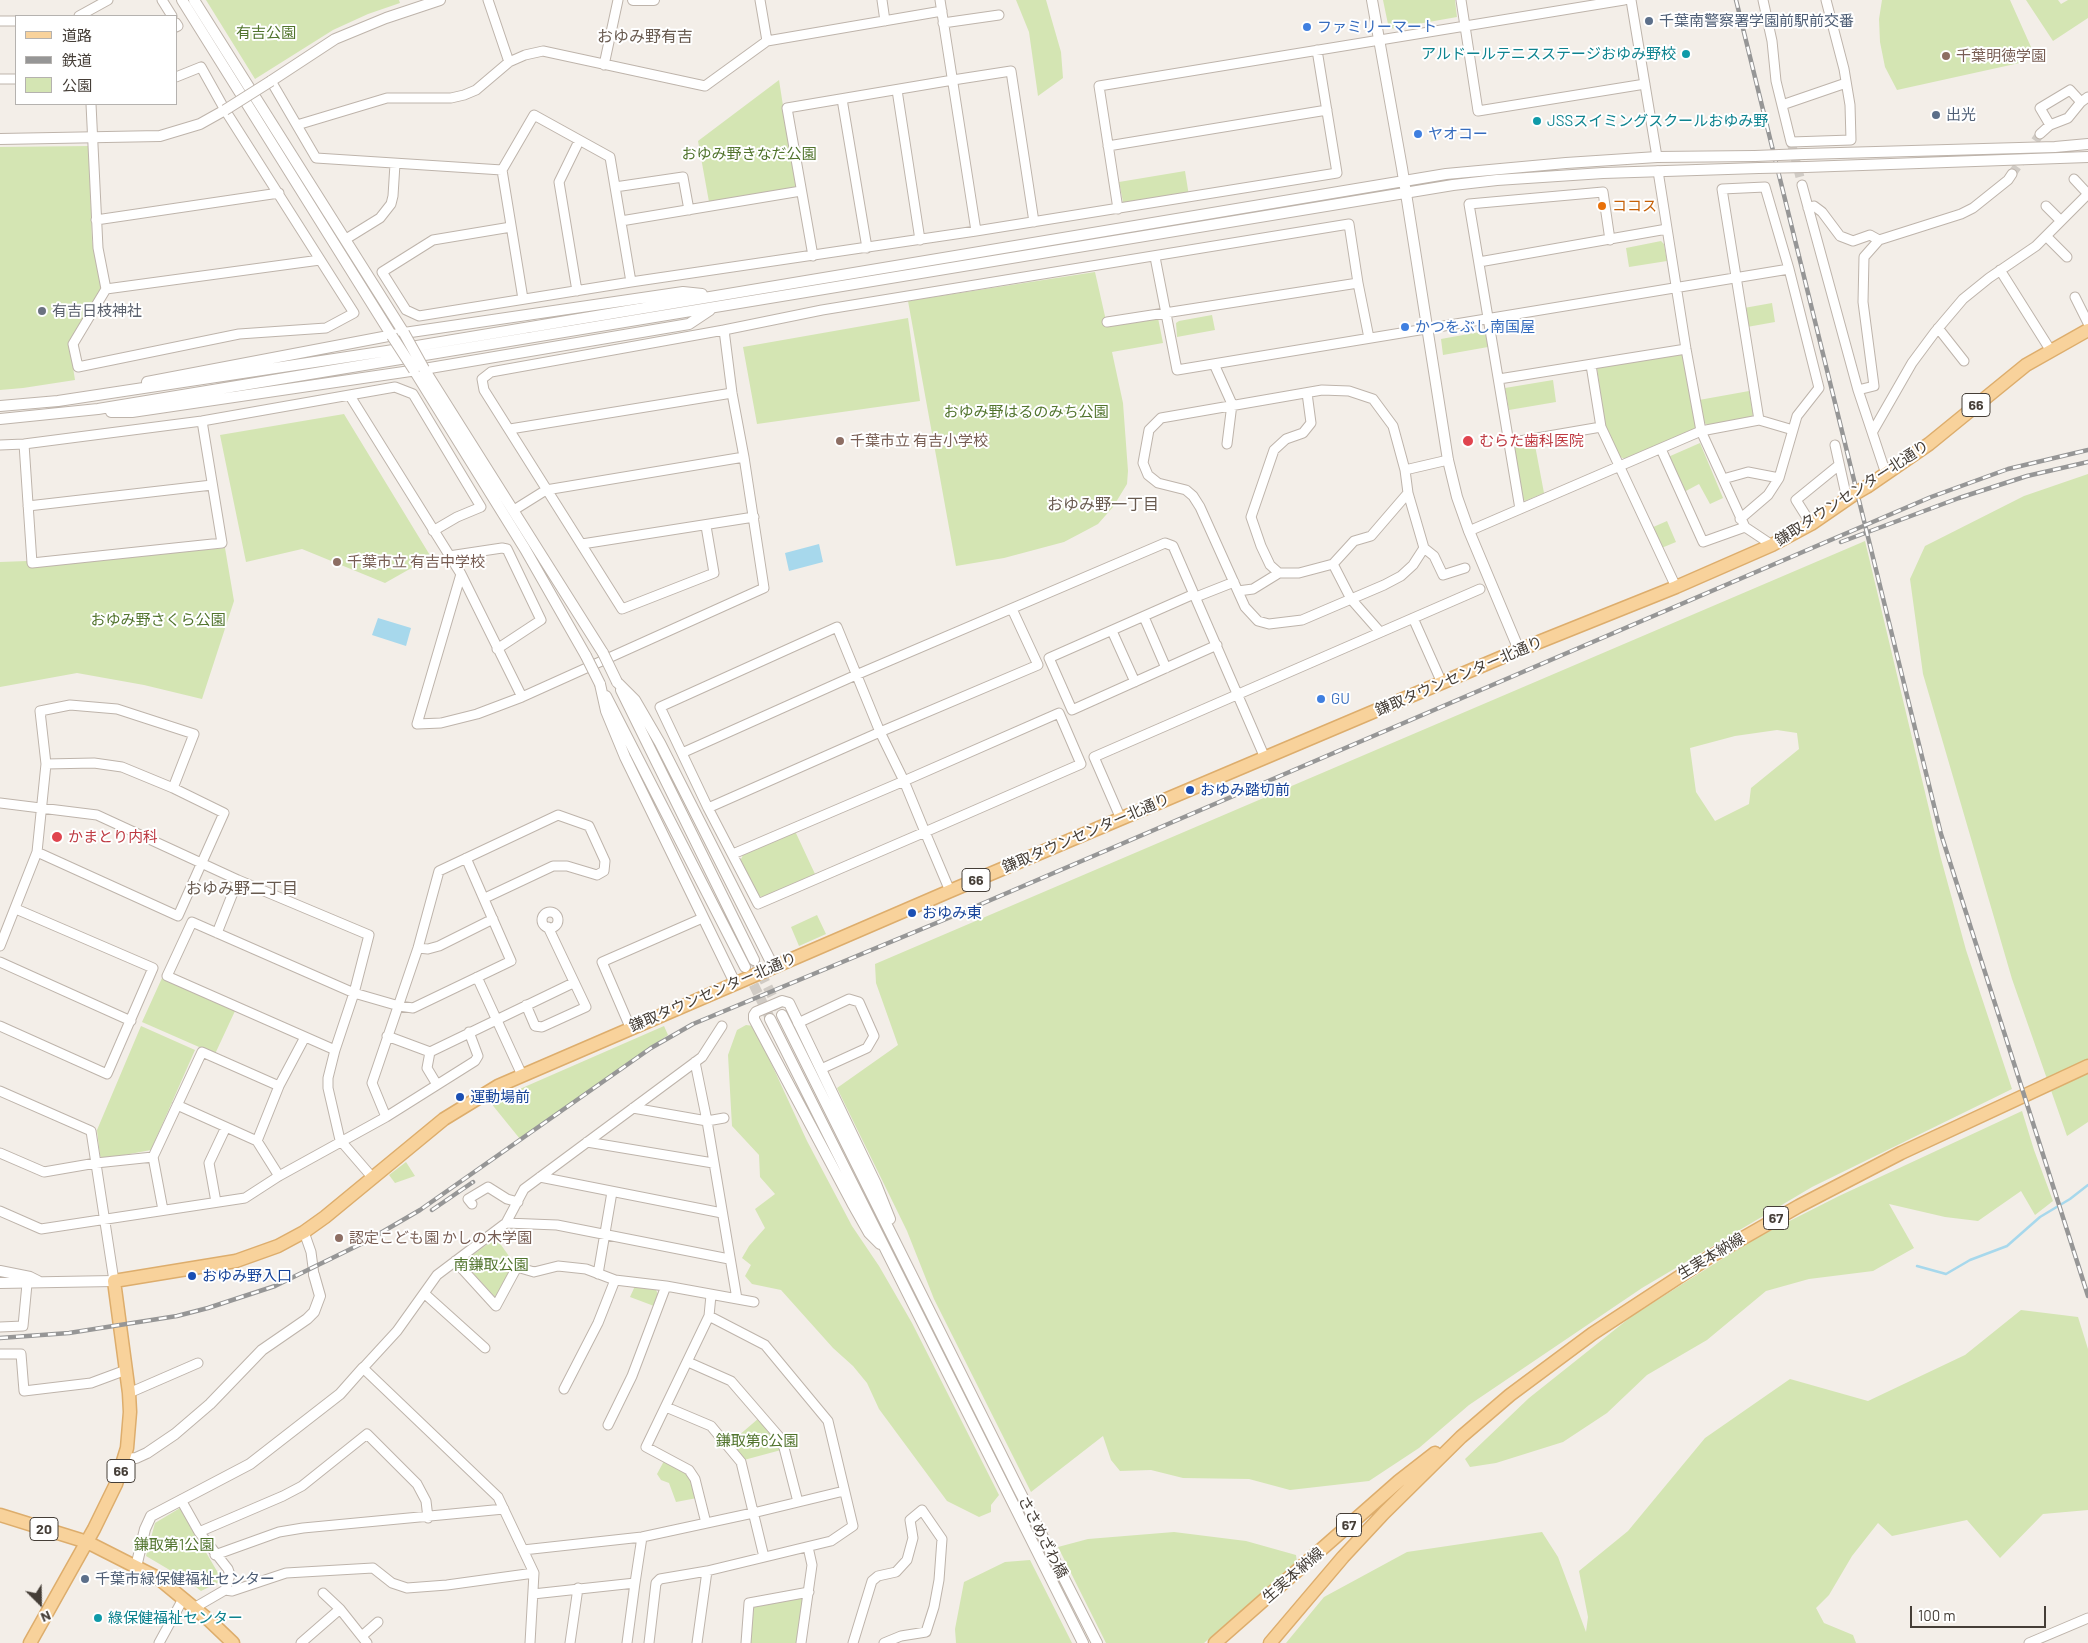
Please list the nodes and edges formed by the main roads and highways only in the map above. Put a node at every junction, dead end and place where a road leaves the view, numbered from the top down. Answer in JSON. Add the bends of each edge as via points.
{"nodes":[{"id":1,"x":2088,"y":330,"type":"edge"},
{"id":2,"x":2088,"y":1066,"type":"edge"},
{"id":3,"x":1489,"y":1413,"type":"junction"},
{"id":4,"x":0,"y":1515,"type":"edge"},
{"id":5,"x":87,"y":1542,"type":"junction"},
{"id":6,"x":30,"y":1643,"type":"edge"},
{"id":7,"x":232,"y":1643,"type":"edge"},
{"id":8,"x":1215,"y":1643,"type":"edge"},
{"id":9,"x":1270,"y":1643,"type":"edge"}],
"edges":[{"from":1,"to":5,"type":"main road","name":"鎌取タウンセンター北通り","number":"66","bridge":true,"via":[[2011,376],[1929,444],[1886,474],[1811,524],[1772,545],[522,1075],[477,1097],[444,1119],[325,1217],[278,1246],[241,1260],[114,1281],[129,1393],[130,1426],[125,1459],[116,1484]]},
{"from":2,"to":3,"type":"main road","name":"生実本納線","number":"67","via":[[1901,1153],[1744,1235],[1592,1334]]},
{"from":3,"to":8,"type":"main road","name":"生実本納線","number":"67","via":[[1399,1481]]},
{"from":3,"to":9,"type":"main road","name":"生実本納線","number":"67","via":[[1384,1513],[1313,1590]]},
{"from":4,"to":5,"type":"main road","number":"20"},
{"from":5,"to":6,"type":"main road","number":"66"},
{"from":5,"to":7,"type":"main road","number":"20","via":[[158,1578]]}]}
